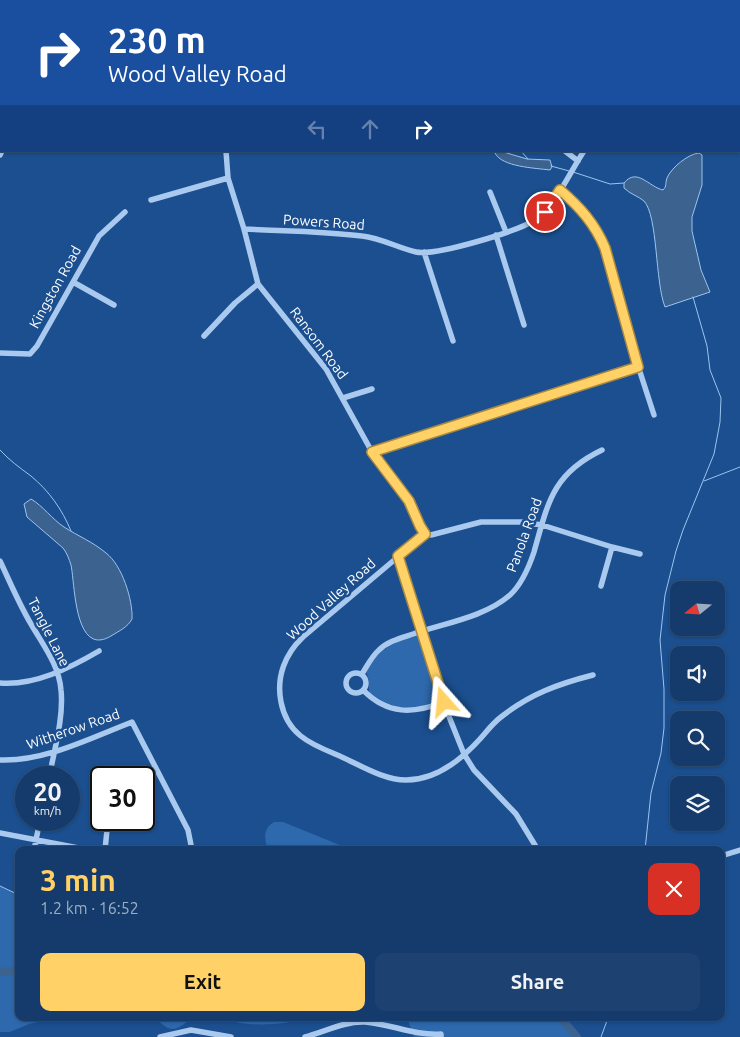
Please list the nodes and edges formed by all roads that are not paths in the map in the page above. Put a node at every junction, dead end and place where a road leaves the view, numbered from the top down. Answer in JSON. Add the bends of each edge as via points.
{"nodes":[{"id":1,"x":226,"y":152,"type":"edge"},
{"id":2,"x":566,"y":152,"type":"edge"},
{"id":3,"x":583,"y":152,"type":"edge"},
{"id":4,"x":578,"y":161,"type":"junction"},
{"id":5,"x":228,"y":178,"type":"junction"},
{"id":6,"x":560,"y":190,"type":"junction"},
{"id":7,"x":490,"y":192,"type":"dead end"},
{"id":8,"x":151,"y":200,"type":"dead end"},
{"id":9,"x":125,"y":212,"type":"dead end"},
{"id":10,"x":244,"y":229,"type":"junction"},
{"id":11,"x":506,"y":232,"type":"junction"},
{"id":12,"x":496,"y":235,"type":"junction"},
{"id":13,"x":424,"y":252,"type":"junction"},
{"id":14,"x":73,"y":282,"type":"junction"},
{"id":15,"x":258,"y":284,"type":"junction"},
{"id":16,"x":114,"y":305,"type":"dead end"},
{"id":17,"x":524,"y":326,"type":"dead end"},
{"id":18,"x":204,"y":336,"type":"dead end"},
{"id":19,"x":453,"y":341,"type":"dead end"},
{"id":20,"x":0,"y":353,"type":"edge"},
{"id":21,"x":638,"y":367,"type":"junction"},
{"id":22,"x":372,"y":389,"type":"dead end"},
{"id":23,"x":343,"y":398,"type":"junction"},
{"id":24,"x":654,"y":415,"type":"dead end"},
{"id":25,"x":602,"y":450,"type":"dead end"},
{"id":26,"x":372,"y":452,"type":"junction"},
{"id":27,"x":542,"y":525,"type":"junction"},
{"id":28,"x":427,"y":534,"type":"junction"},
{"id":29,"x":612,"y":547,"type":"junction"},
{"id":30,"x":640,"y":554,"type":"dead end"},
{"id":31,"x":398,"y":556,"type":"junction"},
{"id":32,"x":0,"y":562,"type":"edge"},
{"id":33,"x":601,"y":586,"type":"dead end"},
{"id":34,"x":421,"y":631,"type":"junction"},
{"id":35,"x":99,"y":651,"type":"dead end"},
{"id":36,"x":57,"y":671,"type":"junction"},
{"id":37,"x":362,"y":674,"type":"junction"},
{"id":38,"x":593,"y":675,"type":"dead end"},
{"id":39,"x":0,"y":683,"type":"edge"},
{"id":40,"x":363,"y":690,"type":"junction"},
{"id":41,"x":444,"y":702,"type":"junction"},
{"id":42,"x":54,"y":752,"type":"junction"},
{"id":43,"x":464,"y":754,"type":"junction"},
{"id":44,"x":0,"y":760,"type":"edge"},
{"id":45,"x":51,"y":766,"type":"edge"},
{"id":46,"x":38,"y":831,"type":"edge"},
{"id":47,"x":107,"y":831,"type":"edge"},
{"id":48,"x":0,"y":833,"type":"edge"},
{"id":49,"x":36,"y":840,"type":"junction"},
{"id":50,"x":35,"y":846,"type":"edge"},
{"id":51,"x":68,"y":846,"type":"edge"},
{"id":52,"x":105,"y":846,"type":"edge"},
{"id":53,"x":192,"y":846,"type":"edge"},
{"id":54,"x":536,"y":846,"type":"edge"},
{"id":55,"x":740,"y":850,"type":"edge"},
{"id":56,"x":725,"y":855,"type":"edge"},
{"id":57,"x":191,"y":1030,"type":"junction"},
{"id":58,"x":441,"y":1036,"type":"edge"},
{"id":59,"x":160,"y":1037,"type":"edge"},
{"id":60,"x":190,"y":1037,"type":"edge"},
{"id":61,"x":232,"y":1037,"type":"edge"},
{"id":62,"x":305,"y":1037,"type":"edge"}],
"edges":[{"from":1,"to":5,"type":"street","name":"Ransom Road"},
{"from":2,"to":4,"type":"street"},
{"from":3,"to":4,"type":"street","name":"Powers Road"},
{"from":4,"to":6,"type":"street","name":"Powers Road"},
{"from":5,"to":8,"type":"street"},
{"from":5,"to":10,"type":"street","name":"Ransom Road"},
{"from":6,"to":11,"type":"street","name":"Powers Road","via":[[535,220]]},
{"from":6,"to":21,"type":"street","via":[[586,214],[598,233]]},
{"from":7,"to":11,"type":"street"},
{"from":9,"to":14,"type":"street","name":"Kingston Road","via":[[99,236]]},
{"from":10,"to":13,"type":"street","name":"Powers Road","via":[[364,236]]},
{"from":10,"to":15,"type":"street","name":"Ransom Road"},
{"from":11,"to":12,"type":"street","name":"Powers Road"},
{"from":12,"to":13,"type":"street","name":"Powers Road","via":[[434,253]]},
{"from":12,"to":17,"type":"street"},
{"from":13,"to":19,"type":"street"},
{"from":14,"to":16,"type":"street"},
{"from":14,"to":20,"type":"street","name":"Kingston Road","via":[[30,354]]},
{"from":15,"to":18,"type":"street"},
{"from":15,"to":23,"type":"street","name":"Ransom Road","via":[[326,369]]},
{"from":21,"to":24,"type":"street"},
{"from":21,"to":26,"type":"street"},
{"from":22,"to":23,"type":"street"},
{"from":23,"to":26,"type":"street","name":"Ransom Road"},
{"from":25,"to":27,"type":"street","name":"Panola Road","via":[[565,475],[554,491]]},
{"from":26,"to":28,"type":"street","name":"Ransom Road","via":[[409,501]]},
{"from":27,"to":28,"type":"street","name":"Wood Valley Road","via":[[492,521]]},
{"from":27,"to":29,"type":"street","name":"Wood Valley Road"},
{"from":27,"to":34,"type":"street","name":"Panola Road","via":[[531,561],[512,593],[485,612]]},
{"from":28,"to":31,"type":"street","name":"Wood Valley Road"},
{"from":29,"to":30,"type":"street","name":"Wood Valley Road"},
{"from":29,"to":33,"type":"street"},
{"from":31,"to":34,"type":"street"},
{"from":31,"to":43,"type":"street","name":"Wood Valley Road","via":[[295,644],[280,674],[282,708],[303,740],[384,776],[405,780],[426,777]]},
{"from":32,"to":36,"type":"street","name":"Tangle Lane"},
{"from":34,"to":37,"type":"street","name":"Panola Road","via":[[394,640],[378,650]]},
{"from":34,"to":41,"type":"street"},
{"from":35,"to":36,"type":"street"},
{"from":36,"to":39,"type":"street","via":[[27,682]]},
{"from":36,"to":42,"type":"street","name":"Tangle Lane","via":[[62,704]]},
{"from":37,"to":40,"type":"street","via":[[366,682]]},
{"from":37,"to":40,"type":"street","name":"Panola Road","via":[[350,674],[346,684],[352,693]]},
{"from":38,"to":43,"type":"street","via":[[557,684],[526,700],[499,717]]},
{"from":40,"to":41,"type":"street","name":"Panola Road","via":[[384,705],[406,711]]},
{"from":41,"to":43,"type":"street"},
{"from":42,"to":44,"type":"street","name":"Witherow Road"},
{"from":42,"to":45,"type":"street","name":"Tangle Lane"},
{"from":42,"to":53,"type":"street","name":"Witherow Road","via":[[132,722],[188,830]]},
{"from":43,"to":54,"type":"street","via":[[474,770],[516,814]]},
{"from":46,"to":49,"type":"street"},
{"from":47,"to":52,"type":"street"},
{"from":48,"to":49,"type":"street"},
{"from":49,"to":50,"type":"street"},
{"from":49,"to":51,"type":"street"},
{"from":55,"to":56,"type":"street"},
{"from":57,"to":59,"type":"street"},
{"from":57,"to":60,"type":"street"},
{"from":57,"to":61,"type":"street"},
{"from":58,"to":62,"type":"street","via":[[364,1022]]}]}
